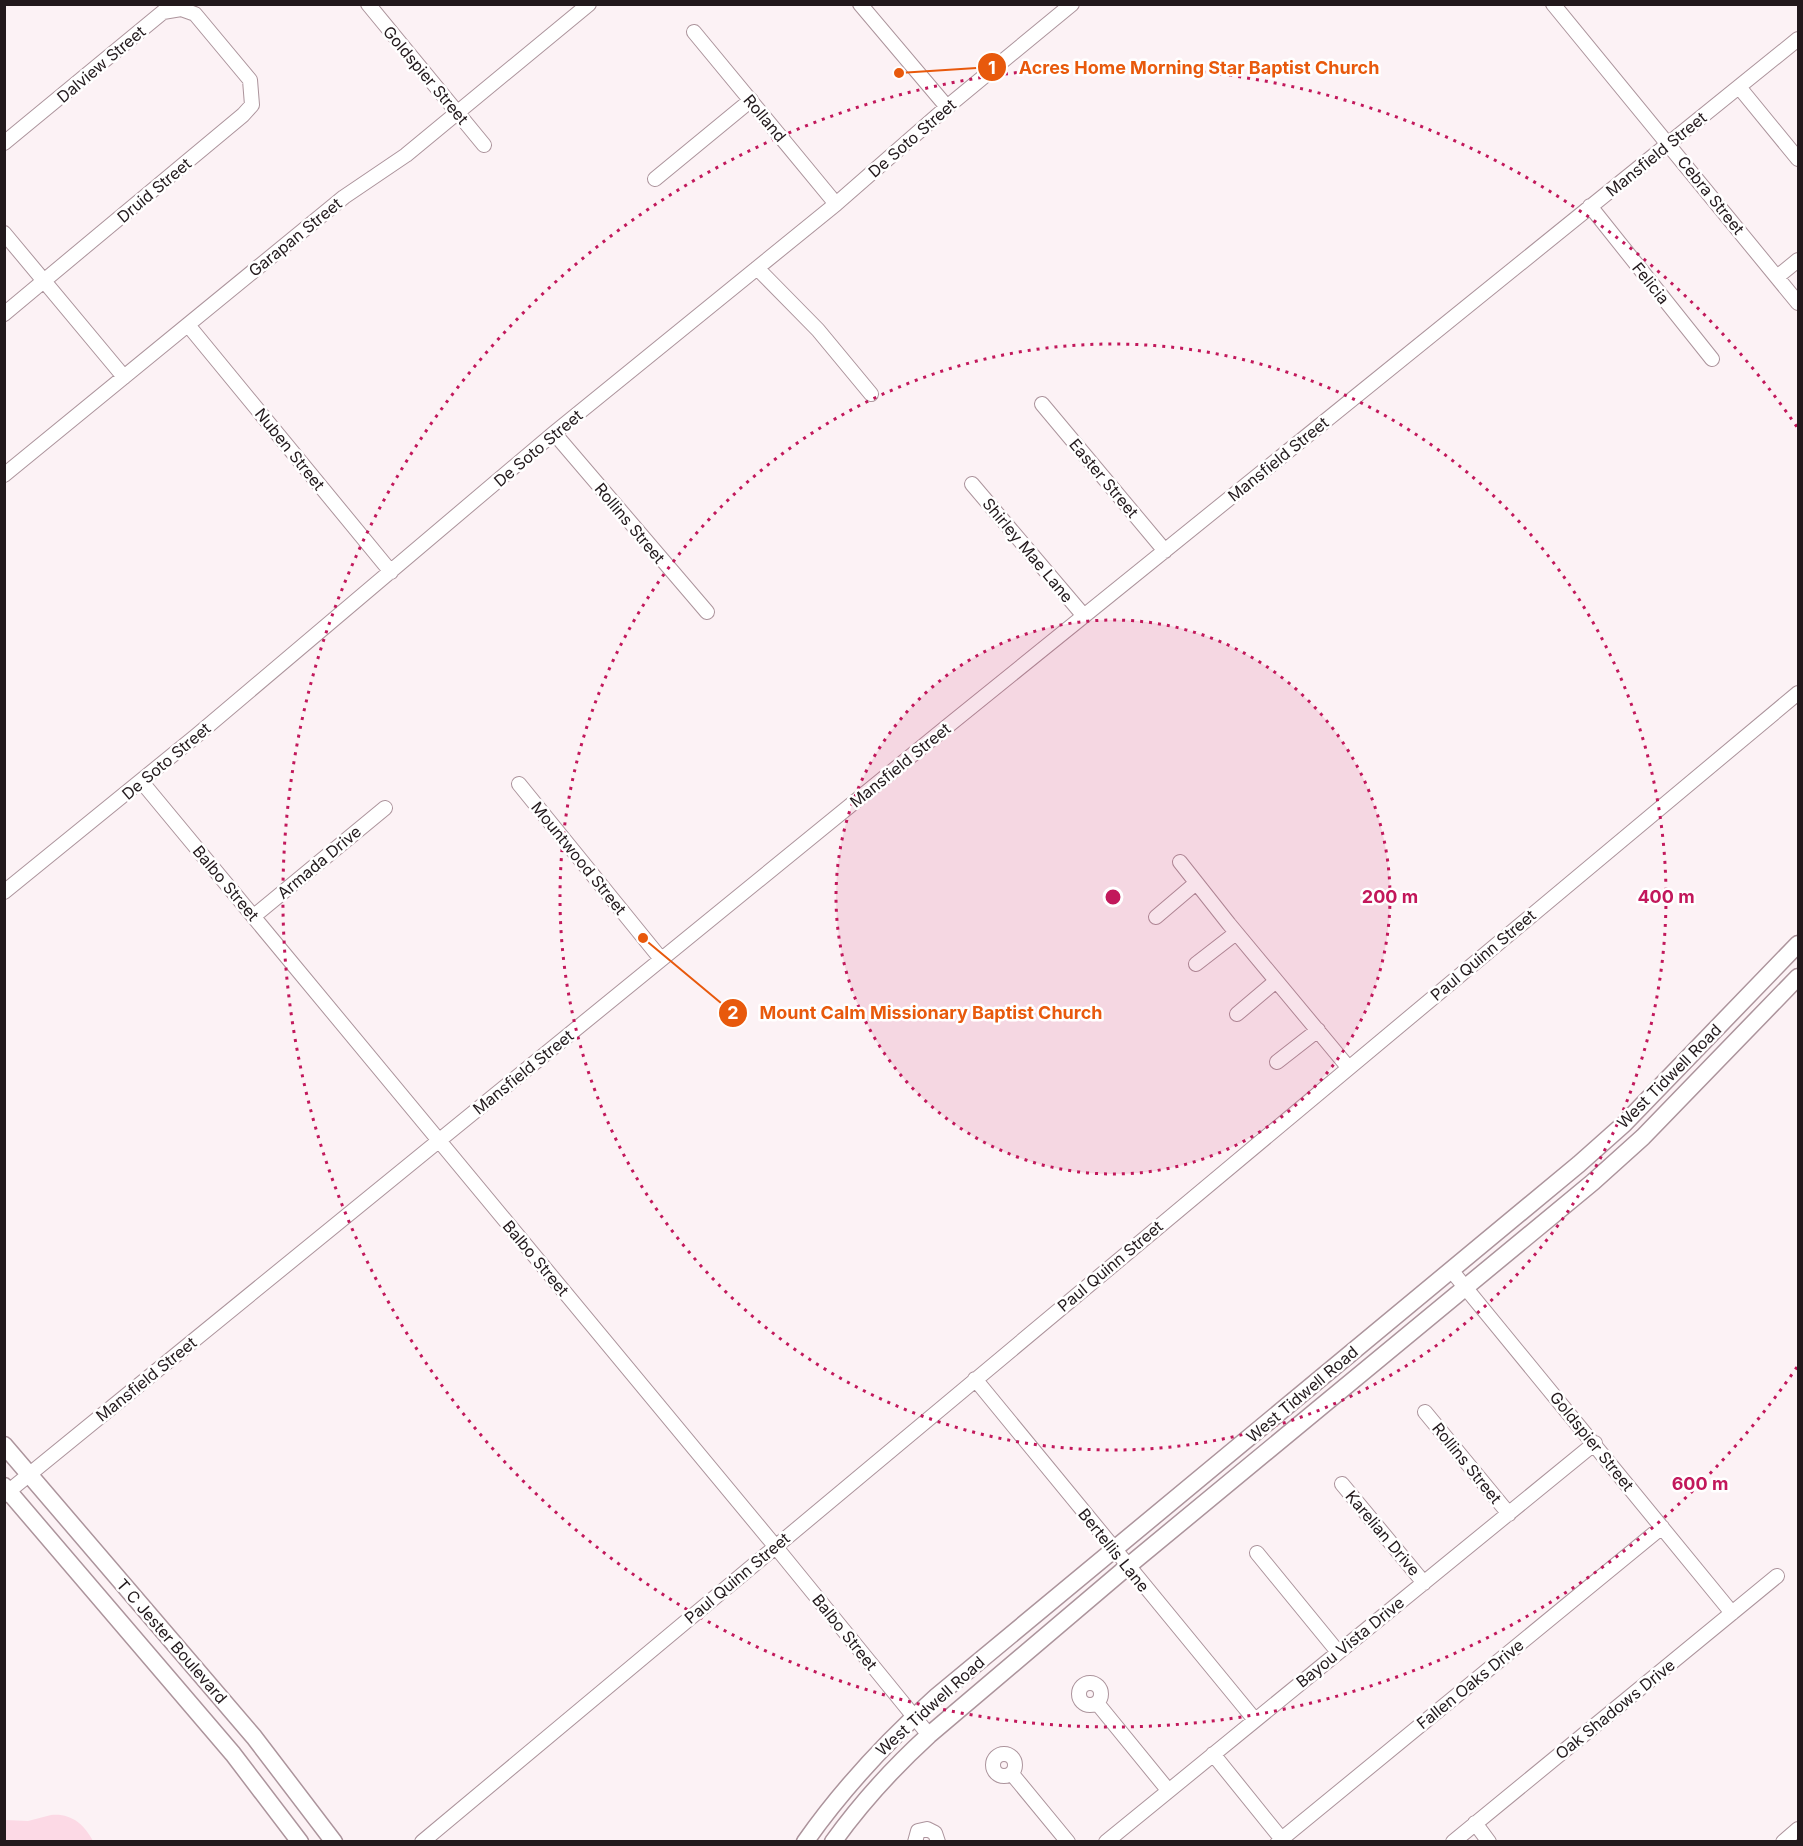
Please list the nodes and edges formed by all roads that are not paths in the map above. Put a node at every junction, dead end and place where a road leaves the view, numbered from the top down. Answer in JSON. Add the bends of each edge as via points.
{"nodes":[{"id":1,"x":589,"y":4,"type":"edge"},
{"id":2,"x":860,"y":4,"type":"edge"},
{"id":3,"x":1072,"y":4,"type":"edge"},
{"id":4,"x":1553,"y":4,"type":"edge"},
{"id":5,"x":372,"y":6,"type":"edge"},
{"id":6,"x":694,"y":32,"type":"dead end"},
{"id":7,"x":1798,"y":39,"type":"edge"},
{"id":8,"x":225,"y":51,"type":"joint"},
{"id":9,"x":1739,"y":87,"type":"junction"},
{"id":10,"x":751,"y":100,"type":"junction"},
{"id":11,"x":947,"y":108,"type":"junction"},
{"id":12,"x":458,"y":114,"type":"junction"},
{"id":13,"x":4,"y":143,"type":"edge"},
{"id":14,"x":1668,"y":143,"type":"junction"},
{"id":15,"x":484,"y":145,"type":"dead end"},
{"id":16,"x":1798,"y":159,"type":"edge"},
{"id":17,"x":655,"y":179,"type":"dead end"},
{"id":18,"x":836,"y":204,"type":"junction"},
{"id":19,"x":1590,"y":206,"type":"junction"},
{"id":20,"x":4,"y":233,"type":"edge"},
{"id":21,"x":1798,"y":260,"type":"edge"},
{"id":22,"x":757,"y":268,"type":"junction"},
{"id":23,"x":1777,"y":277,"type":"junction"},
{"id":24,"x":45,"y":281,"type":"junction"},
{"id":25,"x":1798,"y":303,"type":"edge"},
{"id":26,"x":4,"y":314,"type":"edge"},
{"id":27,"x":188,"y":325,"type":"junction"},
{"id":28,"x":1712,"y":359,"type":"dead end"},
{"id":29,"x":124,"y":377,"type":"junction"},
{"id":30,"x":871,"y":394,"type":"dead end"},
{"id":31,"x":1042,"y":405,"type":"dead end"},
{"id":32,"x":554,"y":433,"type":"junction"},
{"id":33,"x":4,"y":475,"type":"edge"},
{"id":34,"x":972,"y":484,"type":"dead end"},
{"id":35,"x":1165,"y":551,"type":"junction"},
{"id":36,"x":391,"y":572,"type":"junction"},
{"id":37,"x":707,"y":612,"type":"dead end"},
{"id":38,"x":1084,"y":616,"type":"junction"},
{"id":39,"x":1798,"y":693,"type":"edge"},
{"id":40,"x":141,"y":782,"type":"junction"},
{"id":41,"x":519,"y":784,"type":"dead end"},
{"id":42,"x":385,"y":808,"type":"dead end"},
{"id":43,"x":1180,"y":862,"type":"dead end"},
{"id":44,"x":1196,"y":883,"type":"junction"},
{"id":45,"x":4,"y":892,"type":"edge"},
{"id":46,"x":254,"y":916,"type":"junction"},
{"id":47,"x":1156,"y":917,"type":"dead end"},
{"id":48,"x":1236,"y":933,"type":"junction"},
{"id":49,"x":1798,"y":944,"type":"edge"},
{"id":50,"x":661,"y":960,"type":"junction"},
{"id":51,"x":1196,"y":964,"type":"dead end"},
{"id":52,"x":1798,"y":977,"type":"edge"},
{"id":53,"x":1276,"y":981,"type":"junction"},
{"id":54,"x":1238,"y":1014,"type":"dead end"},
{"id":55,"x":1318,"y":1030,"type":"junction"},
{"id":56,"x":1698,"y":1048,"type":"junction"},
{"id":57,"x":1277,"y":1062,"type":"dead end"},
{"id":58,"x":1714,"y":1064,"type":"junction"},
{"id":59,"x":1348,"y":1067,"type":"junction"},
{"id":60,"x":438,"y":1140,"type":"junction"},
{"id":61,"x":1579,"y":1164,"type":"junction"},
{"id":62,"x":1593,"y":1182,"type":"junction"},
{"id":63,"x":1451,"y":1270,"type":"junction"},
{"id":64,"x":1465,"y":1286,"type":"junction"},
{"id":65,"x":975,"y":1379,"type":"junction"},
{"id":66,"x":1283,"y":1409,"type":"junction"},
{"id":67,"x":1425,"y":1412,"type":"dead end"},
{"id":68,"x":1298,"y":1426,"type":"junction"},
{"id":69,"x":1595,"y":1443,"type":"junction"},
{"id":70,"x":4,"y":1445,"type":"edge"},
{"id":71,"x":29,"y":1474,"type":"junction"},
{"id":72,"x":1342,"y":1484,"type":"dead end"},
{"id":73,"x":6,"y":1491,"type":"edge"},
{"id":74,"x":1509,"y":1514,"type":"junction"},
{"id":75,"x":1662,"y":1527,"type":"junction"},
{"id":76,"x":775,"y":1546,"type":"junction"},
{"id":77,"x":1113,"y":1550,"type":"junction"},
{"id":78,"x":1257,"y":1553,"type":"dead end"},
{"id":79,"x":1127,"y":1567,"type":"junction"},
{"id":80,"x":1777,"y":1576,"type":"dead end"},
{"id":81,"x":1424,"y":1582,"type":"junction"},
{"id":82,"x":140,"y":1605,"type":"junction"},
{"id":83,"x":1732,"y":1613,"type":"junction"},
{"id":84,"x":121,"y":1622,"type":"junction"},
{"id":85,"x":1338,"y":1652,"type":"junction"},
{"id":86,"x":1097,"y":1703,"type":"dead end"},
{"id":87,"x":914,"y":1717,"type":"junction"},
{"id":88,"x":1255,"y":1720,"type":"junction"},
{"id":89,"x":929,"y":1735,"type":"junction"},
{"id":90,"x":254,"y":1737,"type":"junction"},
{"id":91,"x":232,"y":1754,"type":"junction"},
{"id":92,"x":1213,"y":1754,"type":"junction"},
{"id":93,"x":1012,"y":1774,"type":"dead end"},
{"id":94,"x":1168,"y":1790,"type":"junction"},
{"id":95,"x":1475,"y":1823,"type":"junction"},
{"id":96,"x":1798,"y":1829,"type":"edge"},
{"id":97,"x":1282,"y":1841,"type":"edge"},
{"id":98,"x":300,"y":1842,"type":"edge"},
{"id":99,"x":334,"y":1842,"type":"edge"},
{"id":100,"x":422,"y":1842,"type":"edge"},
{"id":101,"x":805,"y":1842,"type":"edge"},
{"id":102,"x":833,"y":1842,"type":"edge"},
{"id":103,"x":915,"y":1842,"type":"edge"},
{"id":104,"x":938,"y":1842,"type":"edge"},
{"id":105,"x":1068,"y":1842,"type":"edge"},
{"id":106,"x":1106,"y":1842,"type":"edge"},
{"id":107,"x":1453,"y":1842,"type":"edge"},
{"id":108,"x":1489,"y":1842,"type":"edge"},
{"id":109,"x":1783,"y":1842,"type":"edge"}],
"edges":[{"from":1,"to":12,"type":"street","name":"Garapan Street"},
{"from":2,"to":11,"type":"street"},
{"from":3,"to":11,"type":"street","name":"De Soto Street"},
{"from":4,"to":14,"type":"street","name":"Cebra Street"},
{"from":5,"to":12,"type":"street","name":"Goldspier Street"},
{"from":6,"to":10,"type":"street","name":"Rolland"},
{"from":7,"to":9,"type":"street","name":"Mansfield Street"},
{"from":8,"to":13,"type":"street","name":"Dalview Street","via":[[195,14],[181,9],[163,12]]},
{"from":8,"to":24,"type":"street","name":"Druid Street","via":[[250,81],[252,105]]},
{"from":9,"to":14,"type":"street","name":"Mansfield Street"},
{"from":9,"to":16,"type":"street"},
{"from":10,"to":17,"type":"street"},
{"from":10,"to":18,"type":"street","name":"Rolland"},
{"from":11,"to":18,"type":"street","name":"De Soto Street"},
{"from":12,"to":15,"type":"street","name":"Goldspier Street"},
{"from":12,"to":27,"type":"street","name":"Garapan Street","via":[[344,196]]},
{"from":14,"to":19,"type":"street","name":"Mansfield Street"},
{"from":14,"to":23,"type":"street","name":"Cebra Street"},
{"from":18,"to":22,"type":"street","name":"De Soto Street"},
{"from":19,"to":28,"type":"street","name":"Felicia"},
{"from":19,"to":35,"type":"street","name":"Mansfield Street"},
{"from":20,"to":24,"type":"street"},
{"from":21,"to":23,"type":"street"},
{"from":22,"to":30,"type":"street","via":[[818,330]]},
{"from":22,"to":32,"type":"street","name":"De Soto Street"},
{"from":23,"to":25,"type":"street","name":"Cebra Street"},
{"from":24,"to":26,"type":"street","name":"Druid Street"},
{"from":24,"to":29,"type":"street"},
{"from":27,"to":29,"type":"street","name":"Garapan Street"},
{"from":27,"to":36,"type":"street","name":"Nuben Street"},
{"from":29,"to":33,"type":"street","name":"Garapan Street"},
{"from":31,"to":35,"type":"street","name":"Easter Street"},
{"from":32,"to":36,"type":"street","name":"De Soto Street"},
{"from":32,"to":37,"type":"street","name":"Rollins Street"},
{"from":34,"to":38,"type":"street","name":"Shirley Mae Lane"},
{"from":35,"to":38,"type":"street","name":"Mansfield Street"},
{"from":36,"to":40,"type":"street","name":"De Soto Street"},
{"from":38,"to":50,"type":"street","name":"Mansfield Street"},
{"from":39,"to":59,"type":"street","name":"Paul Quinn Street"},
{"from":40,"to":45,"type":"street","name":"De Soto Street"},
{"from":40,"to":46,"type":"street","name":"Balbo Street"},
{"from":41,"to":50,"type":"street","name":"Mountwood Street"},
{"from":42,"to":46,"type":"street","name":"Armada Drive"},
{"from":43,"to":44,"type":"street"},
{"from":44,"to":47,"type":"street"},
{"from":44,"to":48,"type":"street"},
{"from":46,"to":60,"type":"street","name":"Balbo Street"},
{"from":48,"to":51,"type":"street"},
{"from":48,"to":53,"type":"street"},
{"from":49,"to":56,"type":"main road","name":"West Tidwell Road"},
{"from":50,"to":60,"type":"street","name":"Mansfield Street"},
{"from":52,"to":58,"type":"main road","name":"West Tidwell Road"},
{"from":53,"to":54,"type":"street"},
{"from":53,"to":55,"type":"street"},
{"from":55,"to":57,"type":"street"},
{"from":55,"to":59,"type":"street"},
{"from":56,"to":58,"type":"main road"},
{"from":56,"to":61,"type":"main road","name":"West Tidwell Road"},
{"from":58,"to":62,"type":"main road","name":"West Tidwell Road"},
{"from":59,"to":65,"type":"street","name":"Paul Quinn Street"},
{"from":60,"to":71,"type":"street","name":"Mansfield Street"},
{"from":60,"to":76,"type":"street","name":"Balbo Street"},
{"from":61,"to":62,"type":"main road"},
{"from":61,"to":63,"type":"main road","name":"West Tidwell Road"},
{"from":62,"to":64,"type":"main road","name":"West Tidwell Road"},
{"from":63,"to":64,"type":"street","name":"Goldspier Street"},
{"from":63,"to":66,"type":"main road","name":"West Tidwell Road"},
{"from":64,"to":68,"type":"main road","name":"West Tidwell Road"},
{"from":64,"to":69,"type":"street","name":"Goldspier Street"},
{"from":65,"to":76,"type":"street","name":"Paul Quinn Street"},
{"from":65,"to":77,"type":"street","name":"Bertellis Lane"},
{"from":66,"to":68,"type":"main road"},
{"from":66,"to":77,"type":"main road","name":"West Tidwell Road"},
{"from":67,"to":74,"type":"street","name":"Rollins Street"},
{"from":68,"to":79,"type":"main road","name":"West Tidwell Road"},
{"from":69,"to":74,"type":"street","name":"Bayou Vista Drive"},
{"from":69,"to":75,"type":"street","name":"Goldspier Street"},
{"from":70,"to":71,"type":"main road","name":"T C Jester Boulevard"},
{"from":71,"to":73,"type":"street","name":"Mansfield Street"},
{"from":71,"to":82,"type":"main road","name":"T C Jester Boulevard"},
{"from":72,"to":81,"type":"street","name":"Karelian Drive"},
{"from":73,"to":84,"type":"main road","name":"T C Jester Boulevard"},
{"from":74,"to":81,"type":"street","name":"Bayou Vista Drive"},
{"from":75,"to":83,"type":"street","name":"Goldspier Street"},
{"from":75,"to":97,"type":"street","name":"Fallen Oaks Drive"},
{"from":76,"to":87,"type":"street","name":"Balbo Street"},
{"from":76,"to":100,"type":"street","name":"Paul Quinn Street"},
{"from":77,"to":79,"type":"street","name":"Bertellis Lane"},
{"from":77,"to":87,"type":"main road","name":"West Tidwell Road"},
{"from":78,"to":85,"type":"street"},
{"from":79,"to":88,"type":"street","name":"Bertellis Lane"},
{"from":79,"to":89,"type":"main road","name":"West Tidwell Road"},
{"from":80,"to":83,"type":"street","name":"Oak Shadows Drive"},
{"from":81,"to":85,"type":"street","name":"Bayou Vista Drive"},
{"from":82,"to":84,"type":"main road"},
{"from":82,"to":90,"type":"main road","name":"T C Jester Boulevard"},
{"from":83,"to":95,"type":"street","name":"Oak Shadows Drive"},
{"from":84,"to":91,"type":"main road","name":"T C Jester Boulevard"},
{"from":85,"to":88,"type":"street","name":"Bayou Vista Drive"},
{"from":86,"to":94,"type":"street"},
{"from":87,"to":89,"type":"street","name":"Balbo Street"},
{"from":87,"to":101,"type":"main road","name":"West Tidwell Road","via":[[852,1781]]},
{"from":88,"to":92,"type":"street","name":"Bayou Vista Drive"},
{"from":89,"to":102,"type":"main road","name":"West Tidwell Road","via":[[869,1796]]},
{"from":90,"to":91,"type":"main road"},
{"from":90,"to":99,"type":"main road","name":"T C Jester Boulevard"},
{"from":91,"to":98,"type":"main road","name":"T C Jester Boulevard"},
{"from":92,"to":94,"type":"street","name":"Bayou Vista Drive"},
{"from":92,"to":97,"type":"street"},
{"from":93,"to":105,"type":"street"},
{"from":94,"to":106,"type":"street","name":"Bayou Vista Drive"},
{"from":95,"to":107,"type":"street","name":"Oak Shadows Drive"},
{"from":95,"to":108,"type":"street"},
{"from":96,"to":109,"type":"street"},
{"from":103,"to":104,"type":"street","via":[[918,1831],[927,1829],[935,1833]]}]}
